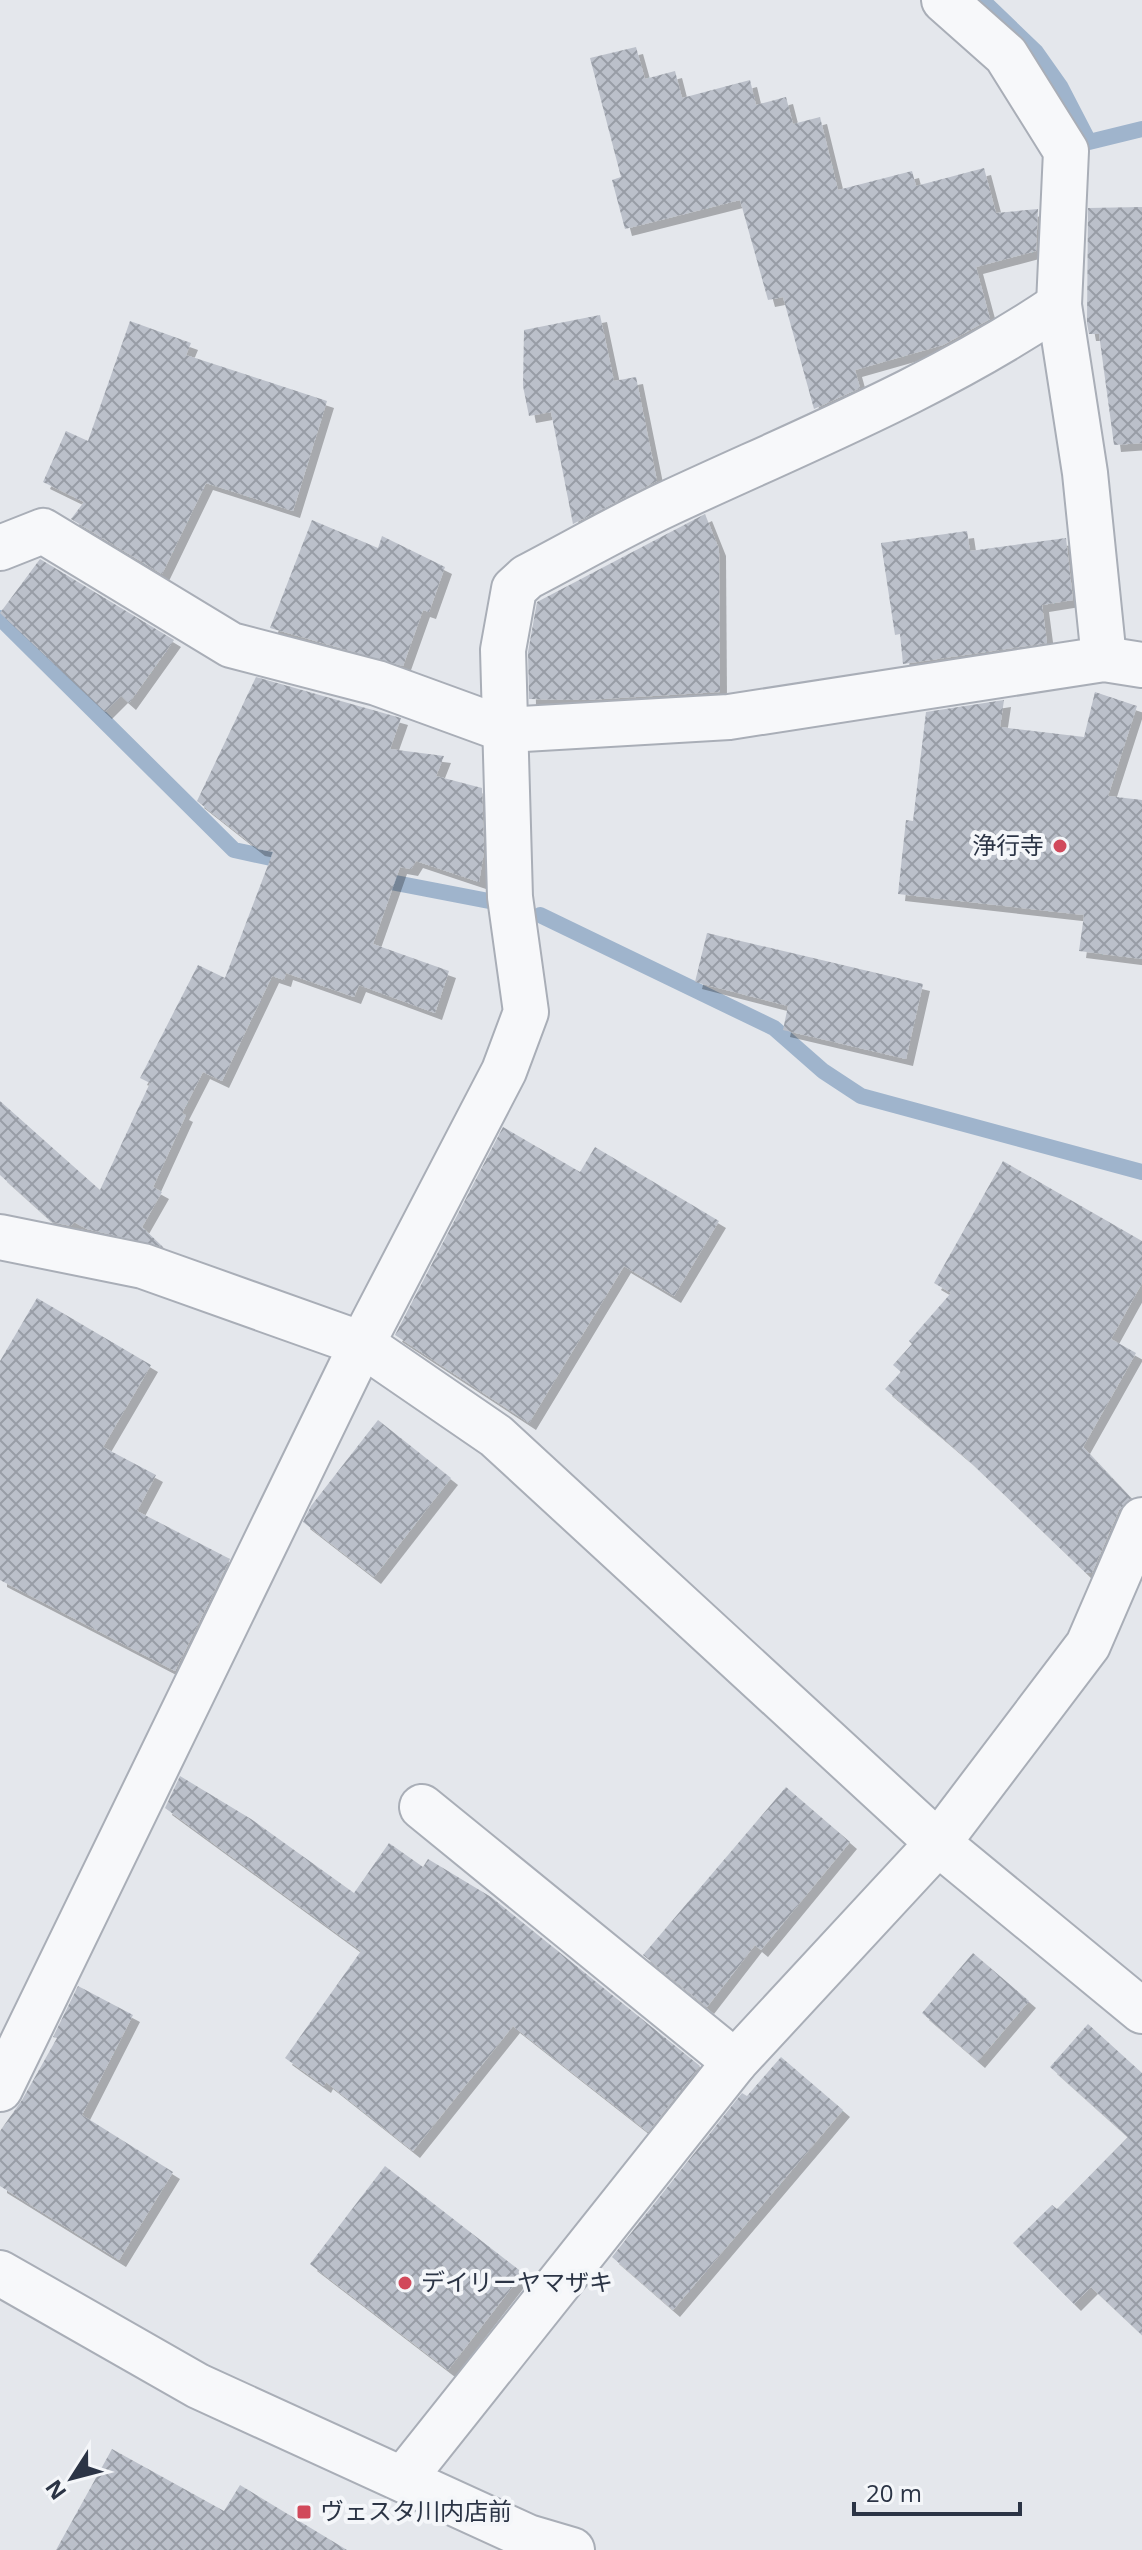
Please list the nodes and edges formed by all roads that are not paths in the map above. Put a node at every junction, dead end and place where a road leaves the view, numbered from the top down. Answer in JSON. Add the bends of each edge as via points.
{"nodes":[{"id":1,"x":944,"y":0,"type":"edge"},
{"id":2,"x":1059,"y":305,"type":"junction"},
{"id":3,"x":0,"y":548,"type":"edge"},
{"id":4,"x":1123,"y":662,"type":"edge"},
{"id":5,"x":506,"y":730,"type":"junction"},
{"id":6,"x":0,"y":1237,"type":"edge"},
{"id":7,"x":362,"y":1344,"type":"junction"},
{"id":8,"x":1142,"y":1520,"type":"edge"},
{"id":9,"x":422,"y":1807,"type":"dead end"},
{"id":10,"x":938,"y":1843,"type":"junction"},
{"id":11,"x":1142,"y":2011,"type":"edge"},
{"id":12,"x":735,"y":2062,"type":"junction"},
{"id":13,"x":0,"y":2089,"type":"edge"},
{"id":14,"x":0,"y":2273,"type":"edge"},
{"id":15,"x":404,"y":2478,"type":"junction"},
{"id":16,"x":525,"y":2543,"type":"edge"},
{"id":17,"x":572,"y":2550,"type":"edge"}],
"edges":[{"from":1,"to":2,"type":"street","via":[[1006,55],[1066,151]]},
{"from":2,"to":4,"type":"street","via":[[1085,473]]},
{"from":2,"to":5,"type":"street","via":[[1001,344],[792,450],[666,504],[527,577],[514,589],[503,650]]},
{"from":3,"to":5,"type":"street","via":[[43,531],[231,645],[377,683]]},
{"from":4,"to":5,"type":"street","via":[[729,717]]},
{"from":5,"to":7,"type":"street","via":[[510,897],[526,1012],[504,1071]]},
{"from":6,"to":7,"type":"street","via":[[143,1266]]},
{"from":7,"to":10,"type":"street","via":[[496,1436]]},
{"from":7,"to":13,"type":"street"},
{"from":8,"to":10,"type":"street","via":[[1088,1645]]},
{"from":9,"to":12,"type":"street"},
{"from":10,"to":11,"type":"street"},
{"from":10,"to":12,"type":"street"},
{"from":12,"to":15,"type":"street"},
{"from":14,"to":15,"type":"street","via":[[198,2386]]},
{"from":15,"to":16,"type":"street"},
{"from":16,"to":17,"type":"street"}]}
